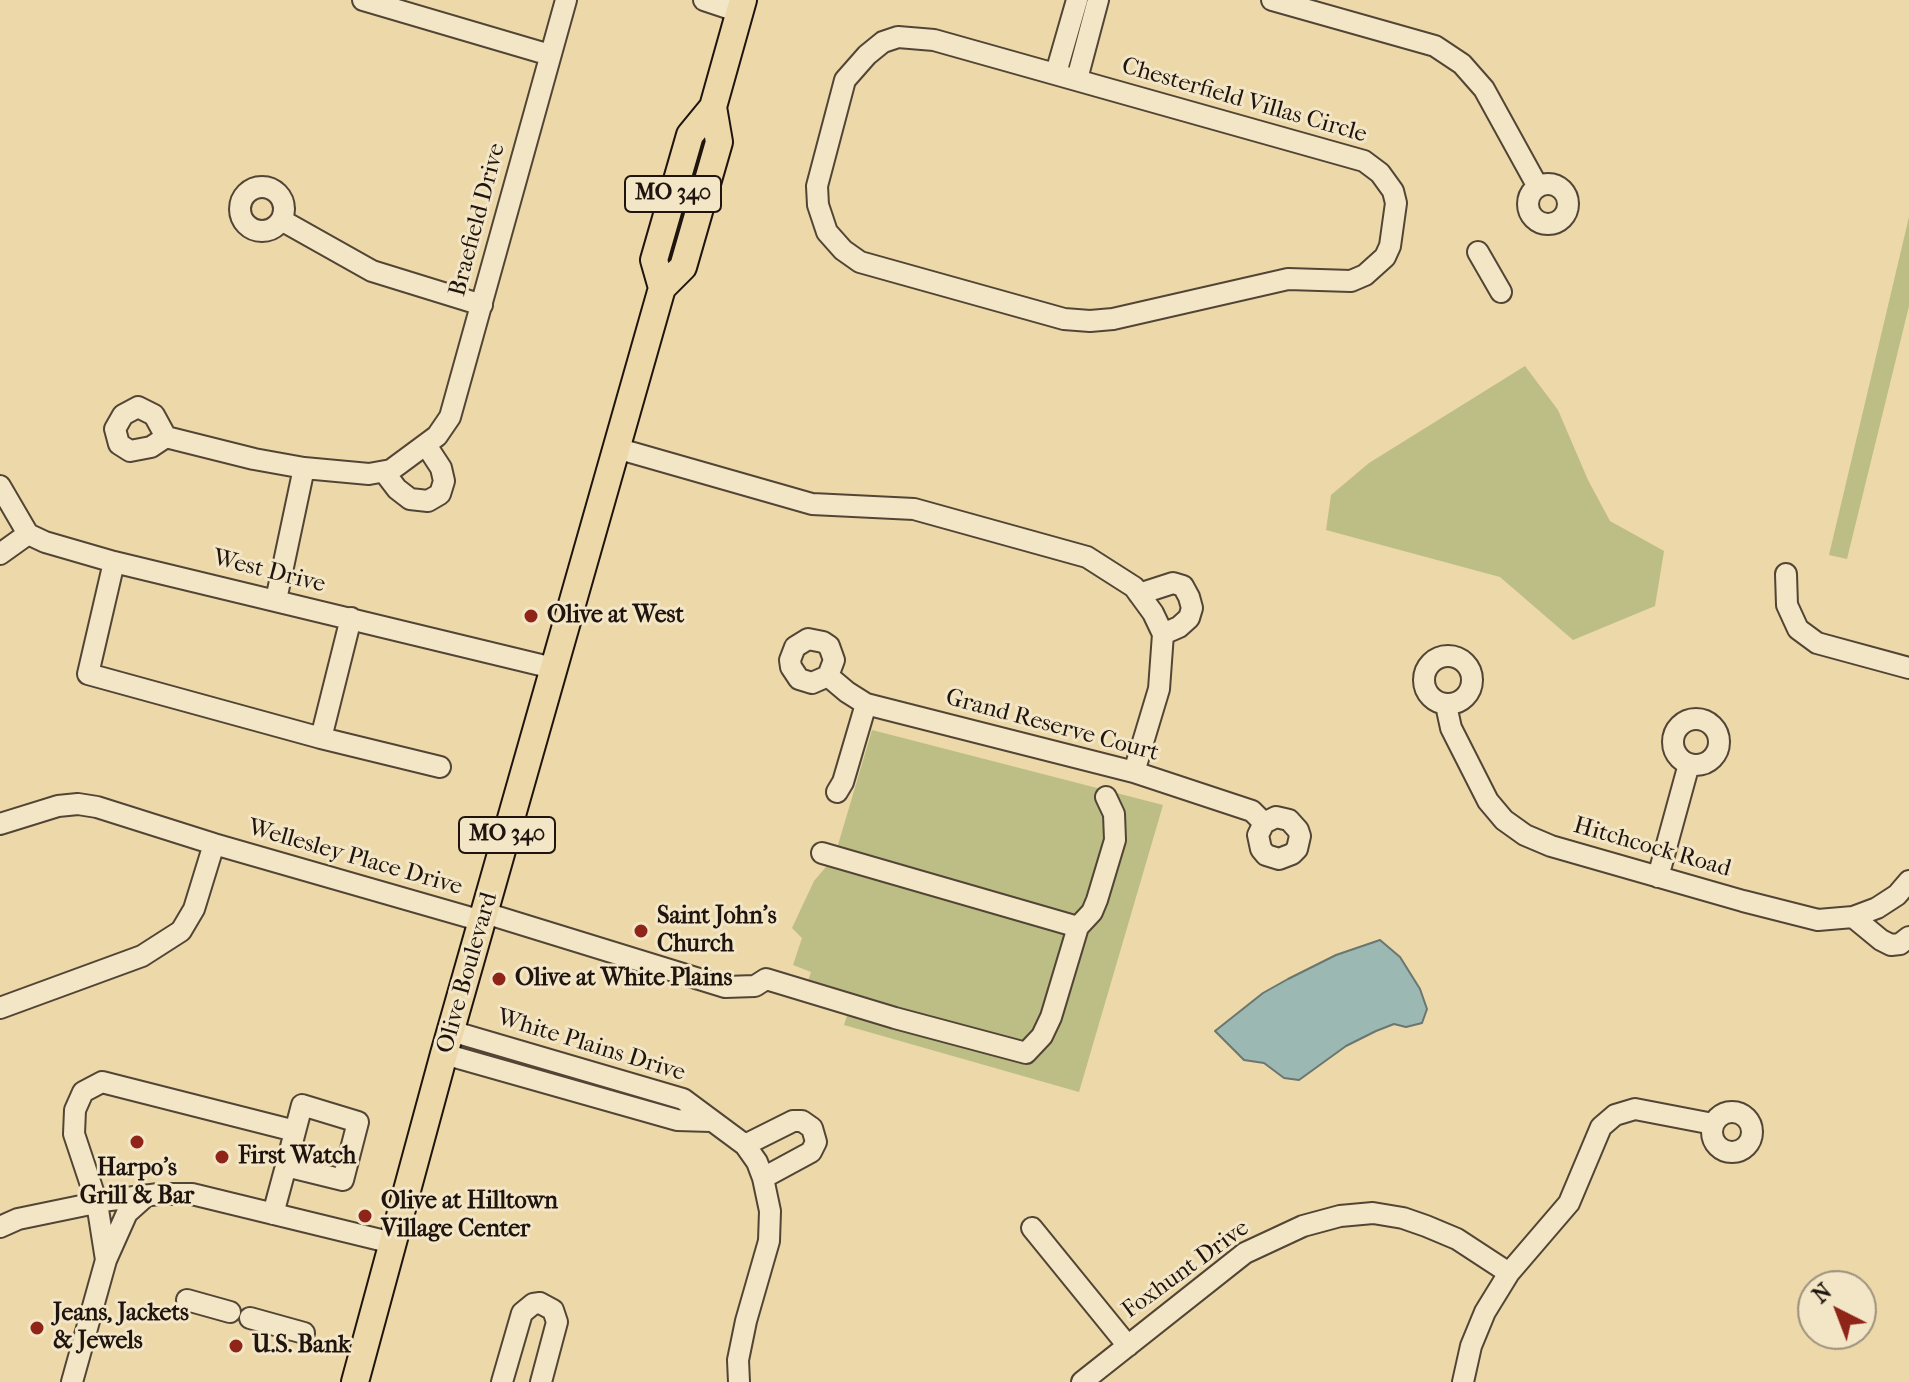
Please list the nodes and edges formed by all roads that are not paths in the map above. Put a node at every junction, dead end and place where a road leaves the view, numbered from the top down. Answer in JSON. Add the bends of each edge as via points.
{"nodes":[{"id":1,"x":363,"y":0,"type":"edge"},
{"id":2,"x":566,"y":0,"type":"edge"},
{"id":3,"x":704,"y":0,"type":"edge"},
{"id":4,"x":1077,"y":0,"type":"edge"},
{"id":5,"x":1098,"y":0,"type":"edge"},
{"id":6,"x":1272,"y":0,"type":"edge"},
{"id":7,"x":742,"y":6,"type":"edge"},
{"id":8,"x":550,"y":55,"type":"junction"},
{"id":9,"x":1056,"y":73,"type":"junction"},
{"id":10,"x":1077,"y":79,"type":"junction"},
{"id":11,"x":1538,"y":187,"type":"dead end"},
{"id":12,"x":283,"y":221,"type":"dead end"},
{"id":13,"x":1478,"y":252,"type":"dead end"},
{"id":14,"x":1501,"y":292,"type":"dead end"},
{"id":15,"x":482,"y":305,"type":"junction"},
{"id":16,"x":166,"y":437,"type":"dead end"},
{"id":17,"x":426,"y":445,"type":"junction"},
{"id":18,"x":616,"y":448,"type":"junction"},
{"id":19,"x":304,"y":468,"type":"junction"},
{"id":20,"x":384,"y":472,"type":"junction"},
{"id":21,"x":0,"y":486,"type":"edge"},
{"id":22,"x":28,"y":534,"type":"junction"},
{"id":23,"x":0,"y":554,"type":"edge"},
{"id":24,"x":114,"y":562,"type":"junction"},
{"id":25,"x":1786,"y":574,"type":"dead end"},
{"id":26,"x":1139,"y":594,"type":"junction"},
{"id":27,"x":276,"y":600,"type":"junction"},
{"id":28,"x":351,"y":618,"type":"junction"},
{"id":29,"x":1163,"y":634,"type":"junction"},
{"id":30,"x":553,"y":668,"type":"junction"},
{"id":31,"x":1909,"y":668,"type":"edge"},
{"id":32,"x":828,"y":676,"type":"dead end"},
{"id":33,"x":866,"y":704,"type":"junction"},
{"id":34,"x":1446,"y":705,"type":"dead end"},
{"id":35,"x":321,"y":738,"type":"junction"},
{"id":36,"x":1689,"y":764,"type":"dead end"},
{"id":37,"x":440,"y":767,"type":"dead end"},
{"id":38,"x":1134,"y":772,"type":"junction"},
{"id":39,"x":837,"y":792,"type":"dead end"},
{"id":40,"x":1106,"y":797,"type":"dead end"},
{"id":41,"x":1264,"y":823,"type":"dead end"},
{"id":42,"x":0,"y":824,"type":"edge"},
{"id":43,"x":214,"y":844,"type":"junction"},
{"id":44,"x":822,"y":853,"type":"dead end"},
{"id":45,"x":1658,"y":877,"type":"junction"},
{"id":46,"x":1905,"y":894,"type":"edge"},
{"id":47,"x":484,"y":917,"type":"junction"},
{"id":48,"x":1853,"y":917,"type":"junction"},
{"id":49,"x":1078,"y":927,"type":"junction"},
{"id":50,"x":1909,"y":937,"type":"edge"},
{"id":51,"x":0,"y":1008,"type":"edge"},
{"id":52,"x":448,"y":1042,"type":"junction"},
{"id":53,"x":1713,"y":1124,"type":"dead end"},
{"id":54,"x":295,"y":1131,"type":"junction"},
{"id":55,"x":745,"y":1145,"type":"junction"},
{"id":56,"x":286,"y":1166,"type":"junction"},
{"id":57,"x":763,"y":1178,"type":"junction"},
{"id":58,"x":146,"y":1195,"type":"junction"},
{"id":59,"x":97,"y":1203,"type":"junction"},
{"id":60,"x":273,"y":1214,"type":"junction"},
{"id":61,"x":0,"y":1227,"type":"edge"},
{"id":62,"x":1032,"y":1228,"type":"dead end"},
{"id":63,"x":393,"y":1243,"type":"junction"},
{"id":64,"x":106,"y":1260,"type":"junction"},
{"id":65,"x":1509,"y":1273,"type":"junction"},
{"id":66,"x":187,"y":1300,"type":"dead end"},
{"id":67,"x":230,"y":1312,"type":"dead end"},
{"id":68,"x":250,"y":1318,"type":"dead end"},
{"id":69,"x":304,"y":1333,"type":"dead end"},
{"id":70,"x":1128,"y":1346,"type":"junction"},
{"id":71,"x":72,"y":1382,"type":"edge"},
{"id":72,"x":355,"y":1382,"type":"edge"},
{"id":73,"x":502,"y":1382,"type":"edge"},
{"id":74,"x":541,"y":1382,"type":"edge"},
{"id":75,"x":739,"y":1382,"type":"edge"},
{"id":76,"x":1082,"y":1382,"type":"edge"},
{"id":77,"x":1463,"y":1382,"type":"edge"}],
"edges":[{"from":1,"to":8,"type":"street"},
{"from":2,"to":8,"type":"street","name":"Braefield Drive"},
{"from":3,"to":7,"type":"street"},
{"from":4,"to":9,"type":"street"},
{"from":5,"to":10,"type":"street"},
{"from":6,"to":11,"type":"street","via":[[1435,46],[1462,64],[1484,89]]},
{"from":7,"to":18,"type":"main road","name":"Olive Boulevard","number":"MO 340","via":[[713,107],[690,135],[654,260],[662,288]]},
{"from":8,"to":15,"type":"street","name":"Braefield Drive"},
{"from":9,"to":10,"type":"street","name":"Chesterfield Villas Circle"},
{"from":9,"to":10,"type":"street","name":"Chesterfield Villas Circle","via":[[934,40],[898,37],[883,42],[845,80],[817,186],[827,232],[860,262],[1080,321],[1113,319],[1288,279],[1351,281],[1385,257],[1396,203],[1380,173],[1364,161]]},
{"from":12,"to":15,"type":"street","via":[[372,271]]},
{"from":13,"to":14,"type":"street"},
{"from":15,"to":17,"type":"street","name":"Braefield Drive","via":[[450,417]]},
{"from":16,"to":19,"type":"street"},
{"from":17,"to":20,"type":"street","name":"Braefield Drive"},
{"from":17,"to":20,"type":"street","via":[[441,468],[440,494],[428,501],[410,499]]},
{"from":18,"to":26,"type":"street","via":[[812,504],[914,509],[1087,557]]},
{"from":18,"to":30,"type":"main road","name":"Olive Boulevard","number":"MO 340"},
{"from":19,"to":20,"type":"street"},
{"from":19,"to":27,"type":"street"},
{"from":21,"to":22,"type":"street"},
{"from":22,"to":23,"type":"street"},
{"from":22,"to":24,"type":"street","name":"West Drive"},
{"from":24,"to":27,"type":"street","name":"West Drive"},
{"from":24,"to":35,"type":"street","via":[[88,674]]},
{"from":25,"to":31,"type":"street","via":[[1787,605],[1798,629],[1817,643]]},
{"from":26,"to":29,"type":"street"},
{"from":26,"to":29,"type":"street","via":[[1173,583],[1183,586],[1192,608],[1189,618]]},
{"from":27,"to":28,"type":"street","name":"West Drive"},
{"from":28,"to":30,"type":"street","name":"West Drive"},
{"from":28,"to":35,"type":"street"},
{"from":29,"to":38,"type":"street","via":[[1159,689]]},
{"from":30,"to":47,"type":"main road","name":"Olive Boulevard","number":"MO 340"},
{"from":32,"to":33,"type":"street","name":"Grand Reserve Court"},
{"from":33,"to":38,"type":"street","name":"Grand Reserve Court"},
{"from":33,"to":39,"type":"street"},
{"from":34,"to":45,"type":"street","name":"Hitchcock Road","via":[[1471,768],[1504,820],[1551,846]]},
{"from":35,"to":37,"type":"street"},
{"from":36,"to":45,"type":"street"},
{"from":38,"to":41,"type":"street","name":"Grand Reserve Court","via":[[1252,811]]},
{"from":40,"to":49,"type":"street","via":[[1114,814],[1115,840],[1092,912]]},
{"from":42,"to":43,"type":"street","name":"Wellesley Place Drive","via":[[78,804]]},
{"from":43,"to":47,"type":"street","name":"Wellesley Place Drive"},
{"from":43,"to":51,"type":"street","name":"Wellesley Place Drive","via":[[194,909],[173,938],[142,956]]},
{"from":44,"to":49,"type":"street"},
{"from":45,"to":48,"type":"street","name":"Hitchcock Road","via":[[1800,917]]},
{"from":46,"to":48,"type":"street","name":"Hitchcock Road"},
{"from":47,"to":49,"type":"street","name":"Wellesley Place Drive","via":[[725,987],[755,986],[766,979],[1026,1053],[1051,1017]]},
{"from":47,"to":52,"type":"main road","name":"Olive Boulevard","number":"MO 340"},
{"from":48,"to":50,"type":"street","via":[[1891,945]]},
{"from":52,"to":55,"type":"street","name":"White Plains Drive","via":[[683,1099]]},
{"from":52,"to":63,"type":"main road","name":"Olive Boulevard","number":"MO 340"},
{"from":53,"to":65,"type":"street","via":[[1635,1109],[1615,1115],[1594,1138],[1569,1203]]},
{"from":54,"to":56,"type":"street"},
{"from":54,"to":56,"type":"street","via":[[302,1105],[358,1122],[343,1180]]},
{"from":54,"to":59,"type":"street","via":[[102,1082],[83,1092],[75,1110],[74,1134]]},
{"from":55,"to":57,"type":"street","name":"White Plains Drive"},
{"from":55,"to":57,"type":"street","via":[[793,1121],[812,1128],[816,1142],[811,1152]]},
{"from":56,"to":60,"type":"street"},
{"from":57,"to":75,"type":"street","name":"White Plains Drive","via":[[769,1241],[746,1321]]},
{"from":58,"to":59,"type":"street"},
{"from":58,"to":60,"type":"street","via":[[192,1194]]},
{"from":58,"to":64,"type":"street","via":[[127,1213]]},
{"from":59,"to":61,"type":"street"},
{"from":59,"to":64,"type":"street"},
{"from":60,"to":63,"type":"street"},
{"from":62,"to":70,"type":"street"},
{"from":63,"to":72,"type":"main road","name":"Olive Boulevard","number":"MO 340"},
{"from":64,"to":71,"type":"street"},
{"from":65,"to":70,"type":"street","name":"Foxhunt Drive","via":[[1426,1226],[1373,1213],[1340,1216],[1245,1253]]},
{"from":65,"to":77,"type":"street","via":[[1485,1312]]},
{"from":66,"to":67,"type":"street"},
{"from":68,"to":69,"type":"street"},
{"from":70,"to":76,"type":"street","name":"Foxhunt Drive"},
{"from":73,"to":74,"type":"street","via":[[522,1313],[540,1303],[553,1310],[557,1322]]}]}
